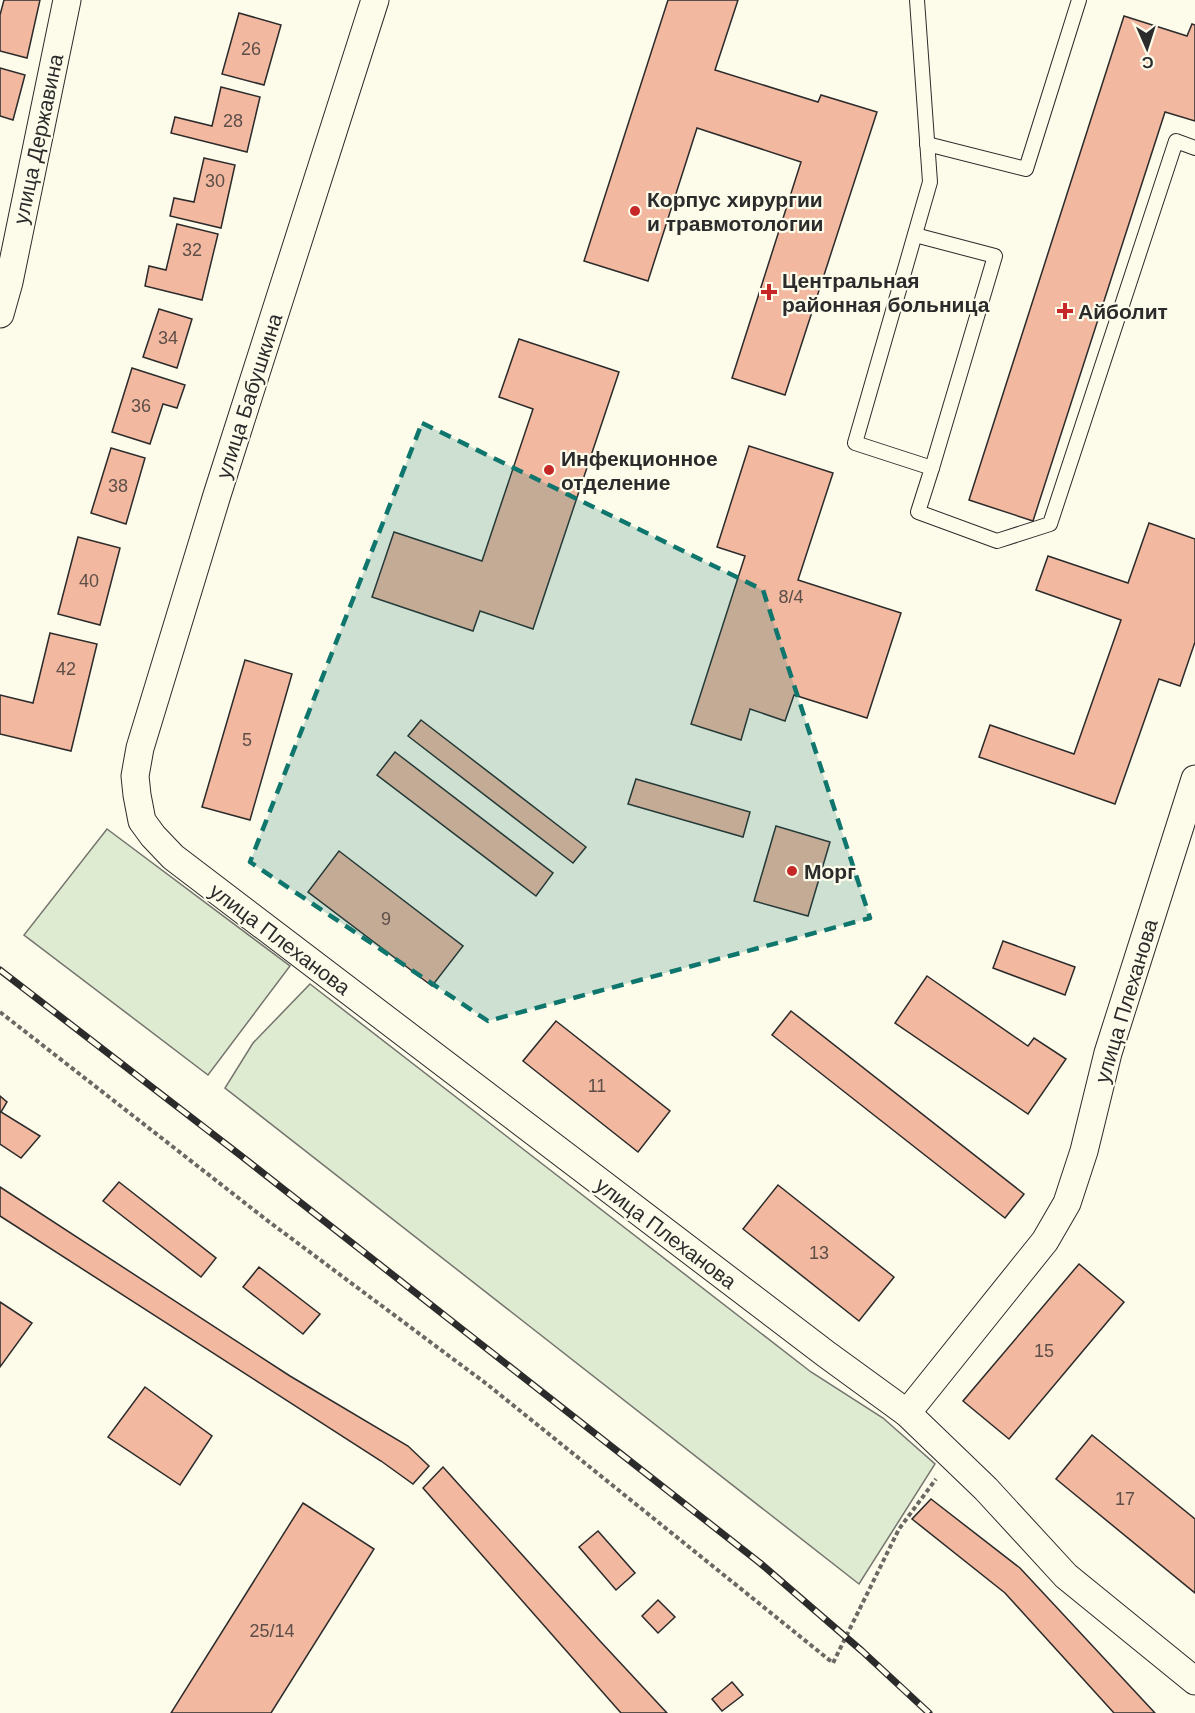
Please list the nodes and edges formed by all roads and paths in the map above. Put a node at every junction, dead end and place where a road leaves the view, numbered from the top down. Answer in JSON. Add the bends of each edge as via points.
{"nodes":[{"id":1,"x":68,"y":0,"type":"edge"},
{"id":2,"x":375,"y":0,"type":"edge"},
{"id":3,"x":917,"y":0,"type":"edge"},
{"id":4,"x":1079,"y":0,"type":"edge"},
{"id":5,"x":927,"y":144,"type":"junction"},
{"id":6,"x":1195,"y":147,"type":"edge"},
{"id":7,"x":915,"y":235,"type":"junction"},
{"id":8,"x":0,"y":314,"type":"edge"},
{"id":9,"x":932,"y":468,"type":"junction"},
{"id":10,"x":1195,"y":779,"type":"edge"},
{"id":11,"x":137,"y":795,"type":"joint"},
{"id":12,"x":0,"y":1011,"type":"edge"},
{"id":13,"x":907,"y":1413,"type":"junction"},
{"id":14,"x":953,"y":1457,"type":"junction"},
{"id":15,"x":1195,"y":1681,"type":"edge"}],
"edges":[{"from":1,"to":8,"type":"street","name":"улица Державина"},
{"from":2,"to":11,"type":"street","name":"улица Бабушкина","via":[[140,748],[135,776]]},
{"from":3,"to":5,"type":"lane"},
{"from":4,"to":5,"type":"lane","via":[[1026,169]]},
{"from":5,"to":7,"type":"lane","via":[[930,182]]},
{"from":6,"to":9,"type":"lane","via":[[1176,141],[1050,524],[997,541],[918,512]]},
{"from":7,"to":9,"type":"lane","via":[[855,443]]},
{"from":7,"to":9,"type":"lane","via":[[996,256]]},
{"from":10,"to":13,"type":"street","name":"улица Плеханова","via":[[1108,1053],[1067,1203],[1045,1241]]},
{"from":11,"to":13,"type":"street","name":"улица Плеханова","via":[[142,821],[174,858]]},
{"from":12,"to":14,"type":"path","via":[[268,1221],[488,1385],[833,1663],[899,1529]]},
{"from":13,"to":14,"type":"street","name":"улица Плеханова"},
{"from":14,"to":15,"type":"street","name":"улица Плеханова","via":[[1066,1576]]}]}
